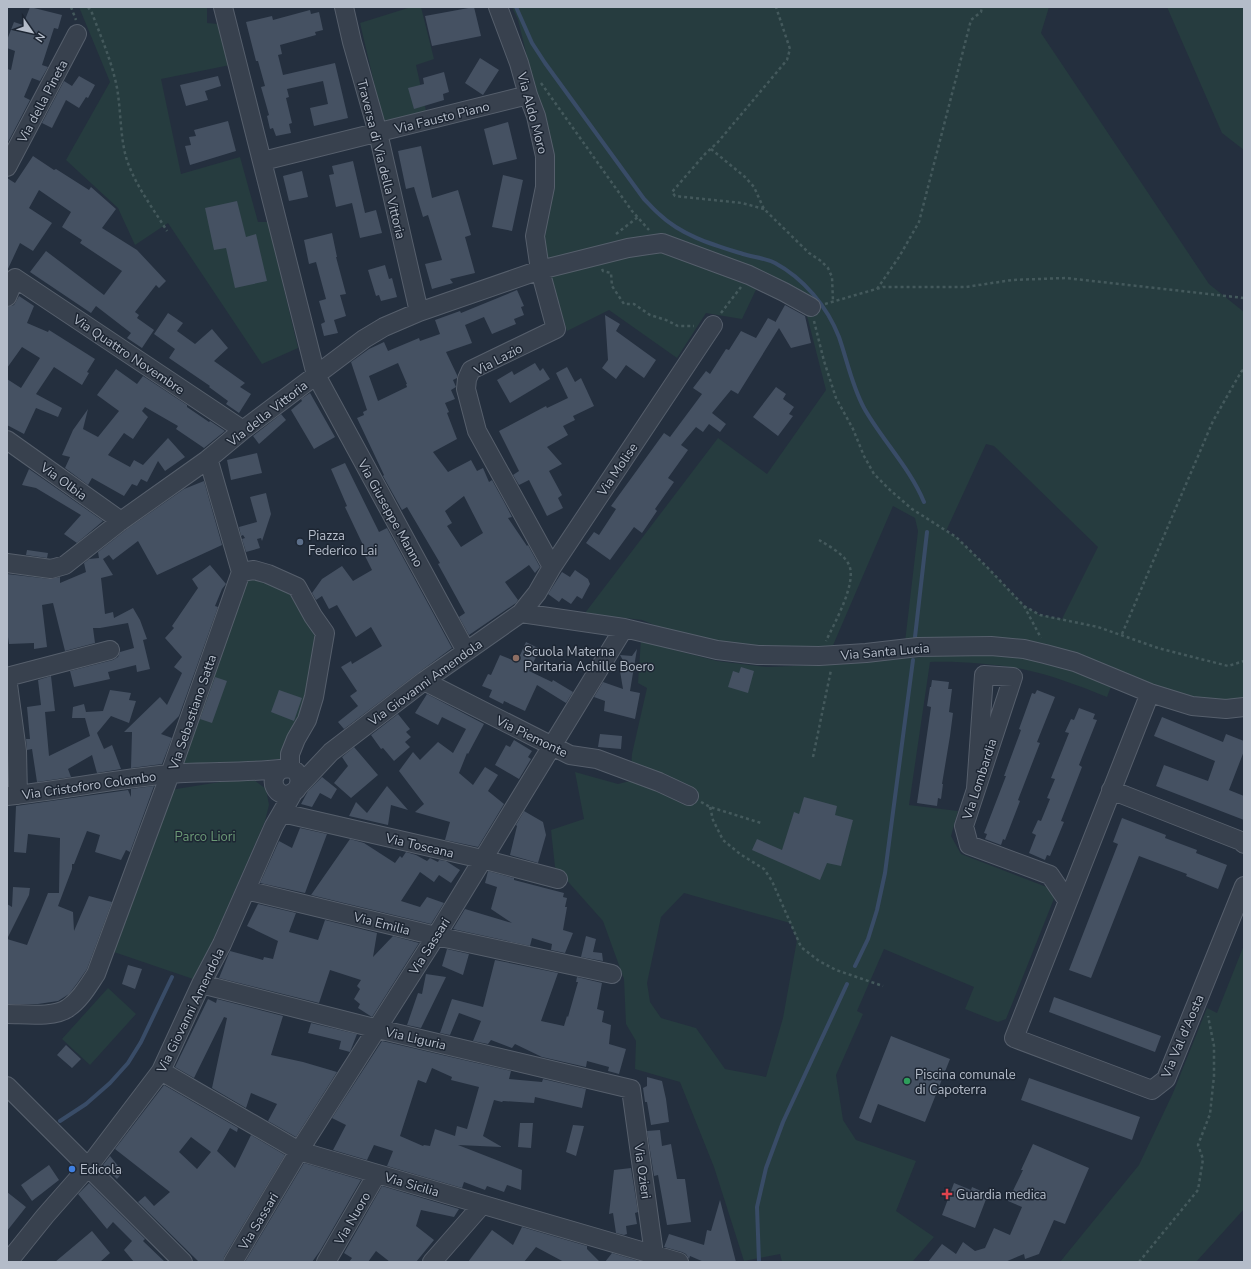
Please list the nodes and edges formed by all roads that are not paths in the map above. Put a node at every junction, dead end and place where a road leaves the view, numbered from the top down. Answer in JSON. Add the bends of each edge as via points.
{"nodes":[{"id":1,"x":223,"y":7,"type":"edge"},
{"id":2,"x":344,"y":7,"type":"edge"},
{"id":3,"x":498,"y":7,"type":"edge"},
{"id":4,"x":77,"y":34,"type":"dead end"},
{"id":5,"x":528,"y":95,"type":"junction"},
{"id":6,"x":378,"y":133,"type":"junction"},
{"id":7,"x":263,"y":161,"type":"junction"},
{"id":8,"x":7,"y":167,"type":"edge"},
{"id":9,"x":540,"y":270,"type":"junction"},
{"id":10,"x":7,"y":297,"type":"edge"},
{"id":11,"x":811,"y":308,"type":"road end"},
{"id":12,"x":419,"y":312,"type":"junction"},
{"id":13,"x":713,"y":325,"type":"road end"},
{"id":14,"x":316,"y":375,"type":"junction"},
{"id":15,"x":243,"y":430,"type":"junction"},
{"id":16,"x":7,"y":440,"type":"edge"},
{"id":17,"x":207,"y":460,"type":"junction"},
{"id":18,"x":121,"y":521,"type":"junction"},
{"id":19,"x":7,"y":563,"type":"edge"},
{"id":20,"x":552,"y":567,"type":"junction"},
{"id":21,"x":241,"y":572,"type":"junction"},
{"id":22,"x":521,"y":613,"type":"junction"},
{"id":23,"x":624,"y":628,"type":"junction"},
{"id":24,"x":110,"y":650,"type":"dead end"},
{"id":25,"x":466,"y":652,"type":"junction"},
{"id":26,"x":7,"y":677,"type":"edge"},
{"id":27,"x":424,"y":681,"type":"junction"},
{"id":28,"x":1150,"y":692,"type":"junction"},
{"id":29,"x":1244,"y":707,"type":"edge"},
{"id":30,"x":552,"y":747,"type":"junction"},
{"id":31,"x":331,"y":752,"type":"junction"},
{"id":32,"x":286,"y":769,"type":"junction"},
{"id":33,"x":253,"y":772,"type":"junction"},
{"id":34,"x":170,"y":774,"type":"junction"},
{"id":35,"x":274,"y":786,"type":"junction"},
{"id":36,"x":976,"y":789,"type":"junction"},
{"id":37,"x":296,"y":790,"type":"junction"},
{"id":38,"x":1111,"y":790,"type":"junction"},
{"id":39,"x":12,"y":795,"type":"edge"},
{"id":40,"x":689,"y":796,"type":"road end"},
{"id":41,"x":278,"y":820,"type":"junction"},
{"id":42,"x":1244,"y":844,"type":"edge"},
{"id":43,"x":482,"y":859,"type":"junction"},
{"id":44,"x":1081,"y":866,"type":"junction"},
{"id":45,"x":1050,"y":875,"type":"junction"},
{"id":46,"x":558,"y":879,"type":"dead end"},
{"id":47,"x":1244,"y":886,"type":"edge"},
{"id":48,"x":246,"y":890,"type":"junction"},
{"id":49,"x":1068,"y":900,"type":"junction"},
{"id":50,"x":436,"y":936,"type":"junction"},
{"id":51,"x":612,"y":974,"type":"dead end"},
{"id":52,"x":201,"y":984,"type":"junction"},
{"id":53,"x":7,"y":1014,"type":"edge"},
{"id":54,"x":378,"y":1029,"type":"junction"},
{"id":55,"x":161,"y":1071,"type":"junction"},
{"id":56,"x":7,"y":1086,"type":"edge"},
{"id":57,"x":631,"y":1089,"type":"joint"},
{"id":58,"x":299,"y":1152,"type":"junction"},
{"id":59,"x":88,"y":1166,"type":"junction"},
{"id":60,"x":377,"y":1174,"type":"junction"},
{"id":61,"x":482,"y":1204,"type":"junction"},
{"id":62,"x":650,"y":1258,"type":"edge"},
{"id":63,"x":8,"y":1262,"type":"edge"},
{"id":64,"x":183,"y":1262,"type":"edge"},
{"id":65,"x":233,"y":1262,"type":"edge"},
{"id":66,"x":326,"y":1262,"type":"edge"},
{"id":67,"x":432,"y":1262,"type":"edge"},
{"id":68,"x":679,"y":1262,"type":"edge"}],
"edges":[{"from":1,"to":7,"type":"street"},
{"from":2,"to":6,"type":"street","name":"Traversa di Via della Vittoria"},
{"from":3,"to":5,"type":"street","name":"Via Aldo Moro"},
{"from":4,"to":8,"type":"street","name":"Via della Pineta"},
{"from":5,"to":6,"type":"street","name":"Via Fausto Piano"},
{"from":5,"to":9,"type":"street","name":"Via Aldo Moro","via":[[536,116],[545,156],[545,187],[535,236]]},
{"from":6,"to":7,"type":"street","name":"Via Fausto Piano"},
{"from":6,"to":12,"type":"street","name":"Traversa di Via della Vittoria"},
{"from":7,"to":14,"type":"street"},
{"from":9,"to":11,"type":"street","name":"Via della Vittoria","via":[[628,248],[662,243],[749,275]]},
{"from":9,"to":12,"type":"street","name":"Via della Vittoria"},
{"from":9,"to":20,"type":"street","name":"Via Lazio","via":[[556,329],[471,370],[466,389],[477,431]]},
{"from":10,"to":15,"type":"street","name":"Via Quattro Novembre","via":[[15,278]]},
{"from":12,"to":14,"type":"street","name":"Via della Vittoria","via":[[364,339]]},
{"from":13,"to":20,"type":"street","name":"Via Molise"},
{"from":14,"to":15,"type":"street","name":"Via della Vittoria"},
{"from":14,"to":25,"type":"street","name":"Via Giuseppe Manno"},
{"from":15,"to":17,"type":"street","name":"Via della Vittoria"},
{"from":16,"to":18,"type":"street","name":"Via Olbia"},
{"from":17,"to":18,"type":"street","name":"Via della Vittoria"},
{"from":17,"to":21,"type":"street"},
{"from":18,"to":19,"type":"street","name":"Via della Vittoria","via":[[65,565],[51,569]]},
{"from":20,"to":22,"type":"street","name":"Via Molise","via":[[537,593]]},
{"from":21,"to":32,"type":"street","via":[[254,570],[297,587],[325,633],[314,697]]},
{"from":21,"to":34,"type":"street","name":"Via Sebastiano Satta"},
{"from":22,"to":23,"type":"street","name":"Via Santa Lucia"},
{"from":22,"to":25,"type":"street","name":"Via Giovanni Amendola"},
{"from":23,"to":28,"type":"street","name":"Via Santa Lucia","via":[[717,650],[758,655],[826,656],[918,647],[991,646],[1045,654],[1075,662]]},
{"from":23,"to":30,"type":"street","name":"Via Sassari"},
{"from":24,"to":26,"type":"street"},
{"from":25,"to":27,"type":"street","name":"Via Giovanni Amendola"},
{"from":26,"to":39,"type":"street","via":[[17,751]]},
{"from":27,"to":30,"type":"street","name":"Via Piemonte"},
{"from":27,"to":31,"type":"street","name":"Via Giovanni Amendola"},
{"from":28,"to":29,"type":"street","name":"Via Santa Lucia","via":[[1192,706],[1226,709]]},
{"from":28,"to":38,"type":"street"},
{"from":30,"to":40,"type":"street","name":"Via Piemonte","via":[[570,755],[597,759]]},
{"from":30,"to":43,"type":"street","name":"Via Sassari"},
{"from":31,"to":32,"type":"street","name":"Via Giovanni Amendola"},
{"from":31,"to":37,"type":"street","name":"Via Giovanni Amendola"},
{"from":32,"to":33,"type":"street","name":"Via Giovanni Amendola"},
{"from":32,"to":35,"type":"street","via":[[275,774]]},
{"from":32,"to":37,"type":"street","via":[[297,774],[300,782]]},
{"from":33,"to":34,"type":"street","name":"Via Cristoforo Colombo"},
{"from":33,"to":35,"type":"street"},
{"from":34,"to":39,"type":"street","name":"Via Cristoforo Colombo"},
{"from":34,"to":53,"type":"street","name":"Via Sebastiano Satta","via":[[96,974],[69,1008],[59,1013]]},
{"from":35,"to":37,"type":"street","via":[[284,794]]},
{"from":36,"to":36,"type":"street","name":"Via Lombardia","via":[[1013,677],[984,675]]},
{"from":36,"to":45,"type":"street","name":"Via Lombardia","via":[[964,826],[969,845]]},
{"from":37,"to":41,"type":"street","name":"Via Giovanni Amendola"},
{"from":38,"to":42,"type":"street"},
{"from":38,"to":44,"type":"street"},
{"from":41,"to":43,"type":"street","name":"Via Toscana"},
{"from":41,"to":48,"type":"street","name":"Via Giovanni Amendola"},
{"from":43,"to":46,"type":"street","name":"Via Toscana"},
{"from":43,"to":50,"type":"street","name":"Via Sassari"},
{"from":44,"to":45,"type":"street"},
{"from":44,"to":49,"type":"street"},
{"from":45,"to":49,"type":"street"},
{"from":47,"to":49,"type":"street","name":"Via Val d'Aosta","via":[[1166,1080],[1152,1090],[1014,1038]]},
{"from":48,"to":50,"type":"street","name":"Via Emilia"},
{"from":48,"to":52,"type":"street","name":"Via Giovanni Amendola"},
{"from":50,"to":51,"type":"street","name":"Via Emilia"},
{"from":50,"to":54,"type":"street","name":"Via Sassari"},
{"from":52,"to":54,"type":"street","name":"Via Liguria"},
{"from":52,"to":55,"type":"street","name":"Via Giovanni Amendola"},
{"from":54,"to":57,"type":"street","name":"Via Liguria"},
{"from":54,"to":58,"type":"street","name":"Via Sassari"},
{"from":55,"to":58,"type":"street","name":"Via Sicilia"},
{"from":55,"to":59,"type":"street","name":"Via Giovanni Amendola"},
{"from":56,"to":59,"type":"street"},
{"from":57,"to":62,"type":"street","name":"Via Ozieri"},
{"from":58,"to":60,"type":"street","name":"Via Sicilia"},
{"from":58,"to":65,"type":"street","name":"Via Sassari"},
{"from":59,"to":63,"type":"street","name":"Via Giovanni Amendola"},
{"from":59,"to":64,"type":"street"},
{"from":60,"to":61,"type":"street","name":"Via Sicilia"},
{"from":60,"to":66,"type":"street","name":"Via Nuoro"},
{"from":61,"to":62,"type":"street","name":"Via Sicilia"},
{"from":61,"to":67,"type":"street"},
{"from":62,"to":68,"type":"street","name":"Via Sicilia"}]}
